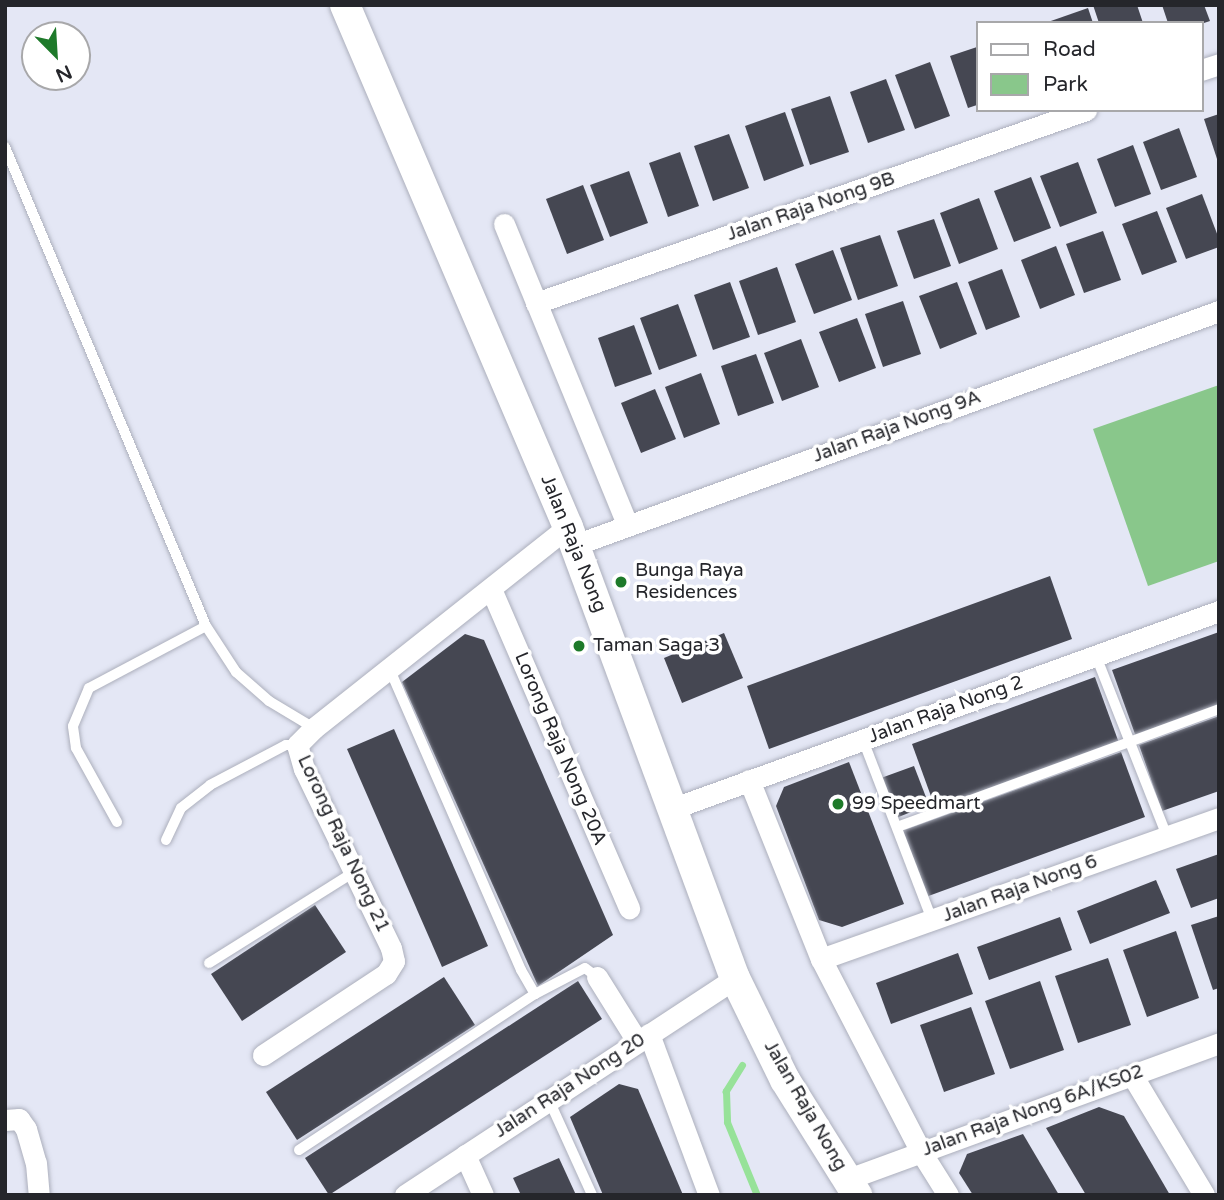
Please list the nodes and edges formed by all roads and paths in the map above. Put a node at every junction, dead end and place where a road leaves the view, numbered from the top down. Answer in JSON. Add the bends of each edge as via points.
{"nodes":[{"id":1,"x":345,"y":5,"type":"edge"},
{"id":2,"x":1080,"y":112,"type":"edge"},
{"id":3,"x":5,"y":147,"type":"edge"},
{"id":4,"x":504,"y":224,"type":"dead end"},
{"id":5,"x":536,"y":303,"type":"junction"},
{"id":6,"x":1219,"y":311,"type":"edge"},
{"id":7,"x":627,"y":524,"type":"junction"},
{"id":8,"x":572,"y":536,"type":"junction"},
{"id":9,"x":491,"y":589,"type":"junction"},
{"id":10,"x":1219,"y":611,"type":"edge"},
{"id":11,"x":206,"y":626,"type":"junction"},
{"id":12,"x":1096,"y":656,"type":"junction"},
{"id":13,"x":390,"y":670,"type":"junction"},
{"id":14,"x":1219,"y":709,"type":"edge"},
{"id":15,"x":314,"y":728,"type":"junction"},
{"id":16,"x":863,"y":740,"type":"junction"},
{"id":17,"x":1129,"y":741,"type":"junction"},
{"id":18,"x":297,"y":745,"type":"junction"},
{"id":19,"x":749,"y":780,"type":"junction"},
{"id":20,"x":674,"y":808,"type":"junction"},
{"id":21,"x":1219,"y":818,"type":"edge"},
{"id":22,"x":117,"y":822,"type":"dead end"},
{"id":23,"x":897,"y":827,"type":"junction"},
{"id":24,"x":1167,"y":836,"type":"junction"},
{"id":25,"x":166,"y":840,"type":"dead end"},
{"id":26,"x":354,"y":872,"type":"junction"},
{"id":27,"x":629,"y":908,"type":"dead end"},
{"id":28,"x":932,"y":920,"type":"junction"},
{"id":29,"x":821,"y":959,"type":"junction"},
{"id":30,"x":209,"y":963,"type":"dead end"},
{"id":31,"x":597,"y":977,"type":"joint"},
{"id":32,"x":735,"y":978,"type":"junction"},
{"id":33,"x":535,"y":994,"type":"junction"},
{"id":34,"x":643,"y":1037,"type":"junction"},
{"id":35,"x":1219,"y":1044,"type":"edge"},
{"id":36,"x":263,"y":1055,"type":"dead end"},
{"id":37,"x":1132,"y":1075,"type":"junction"},
{"id":38,"x":549,"y":1100,"type":"junction"},
{"id":39,"x":9,"y":1119,"type":"edge"},
{"id":40,"x":299,"y":1150,"type":"dead end"},
{"id":41,"x":920,"y":1152,"type":"junction"},
{"id":42,"x":465,"y":1155,"type":"junction"},
{"id":43,"x":852,"y":1187,"type":"edge"},
{"id":44,"x":39,"y":1195,"type":"edge"},
{"id":45,"x":405,"y":1195,"type":"edge"},
{"id":46,"x":483,"y":1195,"type":"edge"},
{"id":47,"x":592,"y":1195,"type":"edge"},
{"id":48,"x":709,"y":1195,"type":"edge"},
{"id":49,"x":948,"y":1195,"type":"edge"},
{"id":50,"x":1204,"y":1195,"type":"edge"}],
"edges":[{"from":1,"to":8,"type":"main road","name":"Jalan Raja Nong"},
{"from":2,"to":5,"type":"street","name":"Jalan Raja Nong 9B"},
{"from":3,"to":11,"type":"lane"},
{"from":4,"to":5,"type":"street"},
{"from":5,"to":7,"type":"street"},
{"from":6,"to":7,"type":"street","name":"Jalan Raja Nong 9A"},
{"from":7,"to":8,"type":"street","name":"Jalan Raja Nong 9A"},
{"from":8,"to":9,"type":"street","name":"Lorong Raja Nong 21"},
{"from":8,"to":20,"type":"main road","name":"Jalan Raja Nong"},
{"from":9,"to":13,"type":"street","name":"Lorong Raja Nong 21"},
{"from":9,"to":27,"type":"street","name":"Lorong Raja Nong 20A"},
{"from":10,"to":12,"type":"street","name":"Jalan Raja Nong 2"},
{"from":11,"to":15,"type":"lane","via":[[236,672],[269,701]]},
{"from":11,"to":22,"type":"lane","via":[[89,688],[73,726],[76,748]]},
{"from":12,"to":16,"type":"street","name":"Jalan Raja Nong 2"},
{"from":12,"to":17,"type":"lane"},
{"from":13,"to":15,"type":"street","name":"Lorong Raja Nong 21"},
{"from":13,"to":33,"type":"lane"},
{"from":14,"to":17,"type":"lane"},
{"from":15,"to":18,"type":"street","name":"Lorong Raja Nong 21"},
{"from":16,"to":19,"type":"street","name":"Jalan Raja Nong 2"},
{"from":16,"to":23,"type":"lane"},
{"from":17,"to":23,"type":"lane"},
{"from":17,"to":24,"type":"lane"},
{"from":18,"to":25,"type":"lane","via":[[286,745],[210,785],[181,808]]},
{"from":18,"to":26,"type":"street","name":"Lorong Raja Nong 21"},
{"from":19,"to":20,"type":"street","name":"Jalan Raja Nong 2"},
{"from":19,"to":29,"type":"street"},
{"from":20,"to":32,"type":"main road","name":"Jalan Raja Nong"},
{"from":21,"to":24,"type":"street","name":"Jalan Raja Nong 6"},
{"from":23,"to":28,"type":"lane"},
{"from":24,"to":28,"type":"street","name":"Jalan Raja Nong 6"},
{"from":26,"to":30,"type":"lane"},
{"from":26,"to":36,"type":"street","name":"Lorong Raja Nong 21","via":[[394,961],[386,974]]},
{"from":28,"to":29,"type":"street","name":"Jalan Raja Nong 6"},
{"from":29,"to":41,"type":"street"},
{"from":31,"to":33,"type":"lane","via":[[585,968]]},
{"from":31,"to":34,"type":"street"},
{"from":32,"to":34,"type":"street","name":"Jalan Raja Nong 20"},
{"from":32,"to":43,"type":"main road","name":"Jalan Raja Nong","via":[[785,1080]]},
{"from":33,"to":40,"type":"lane"},
{"from":34,"to":38,"type":"street","name":"Jalan Raja Nong 20"},
{"from":34,"to":48,"type":"street"},
{"from":35,"to":37,"type":"street","name":"Jalan Raja Nong 6A/KS02"},
{"from":37,"to":41,"type":"street","name":"Jalan Raja Nong 6A/KS02"},
{"from":37,"to":50,"type":"street"},
{"from":38,"to":42,"type":"street","name":"Jalan Raja Nong 20"},
{"from":38,"to":47,"type":"lane"},
{"from":39,"to":44,"type":"street","via":[[26,1129]]},
{"from":41,"to":43,"type":"street","name":"Jalan Raja Nong 6A/KS02"},
{"from":41,"to":49,"type":"street"},
{"from":42,"to":45,"type":"street","name":"Jalan Raja Nong 20"},
{"from":42,"to":46,"type":"street"}]}
